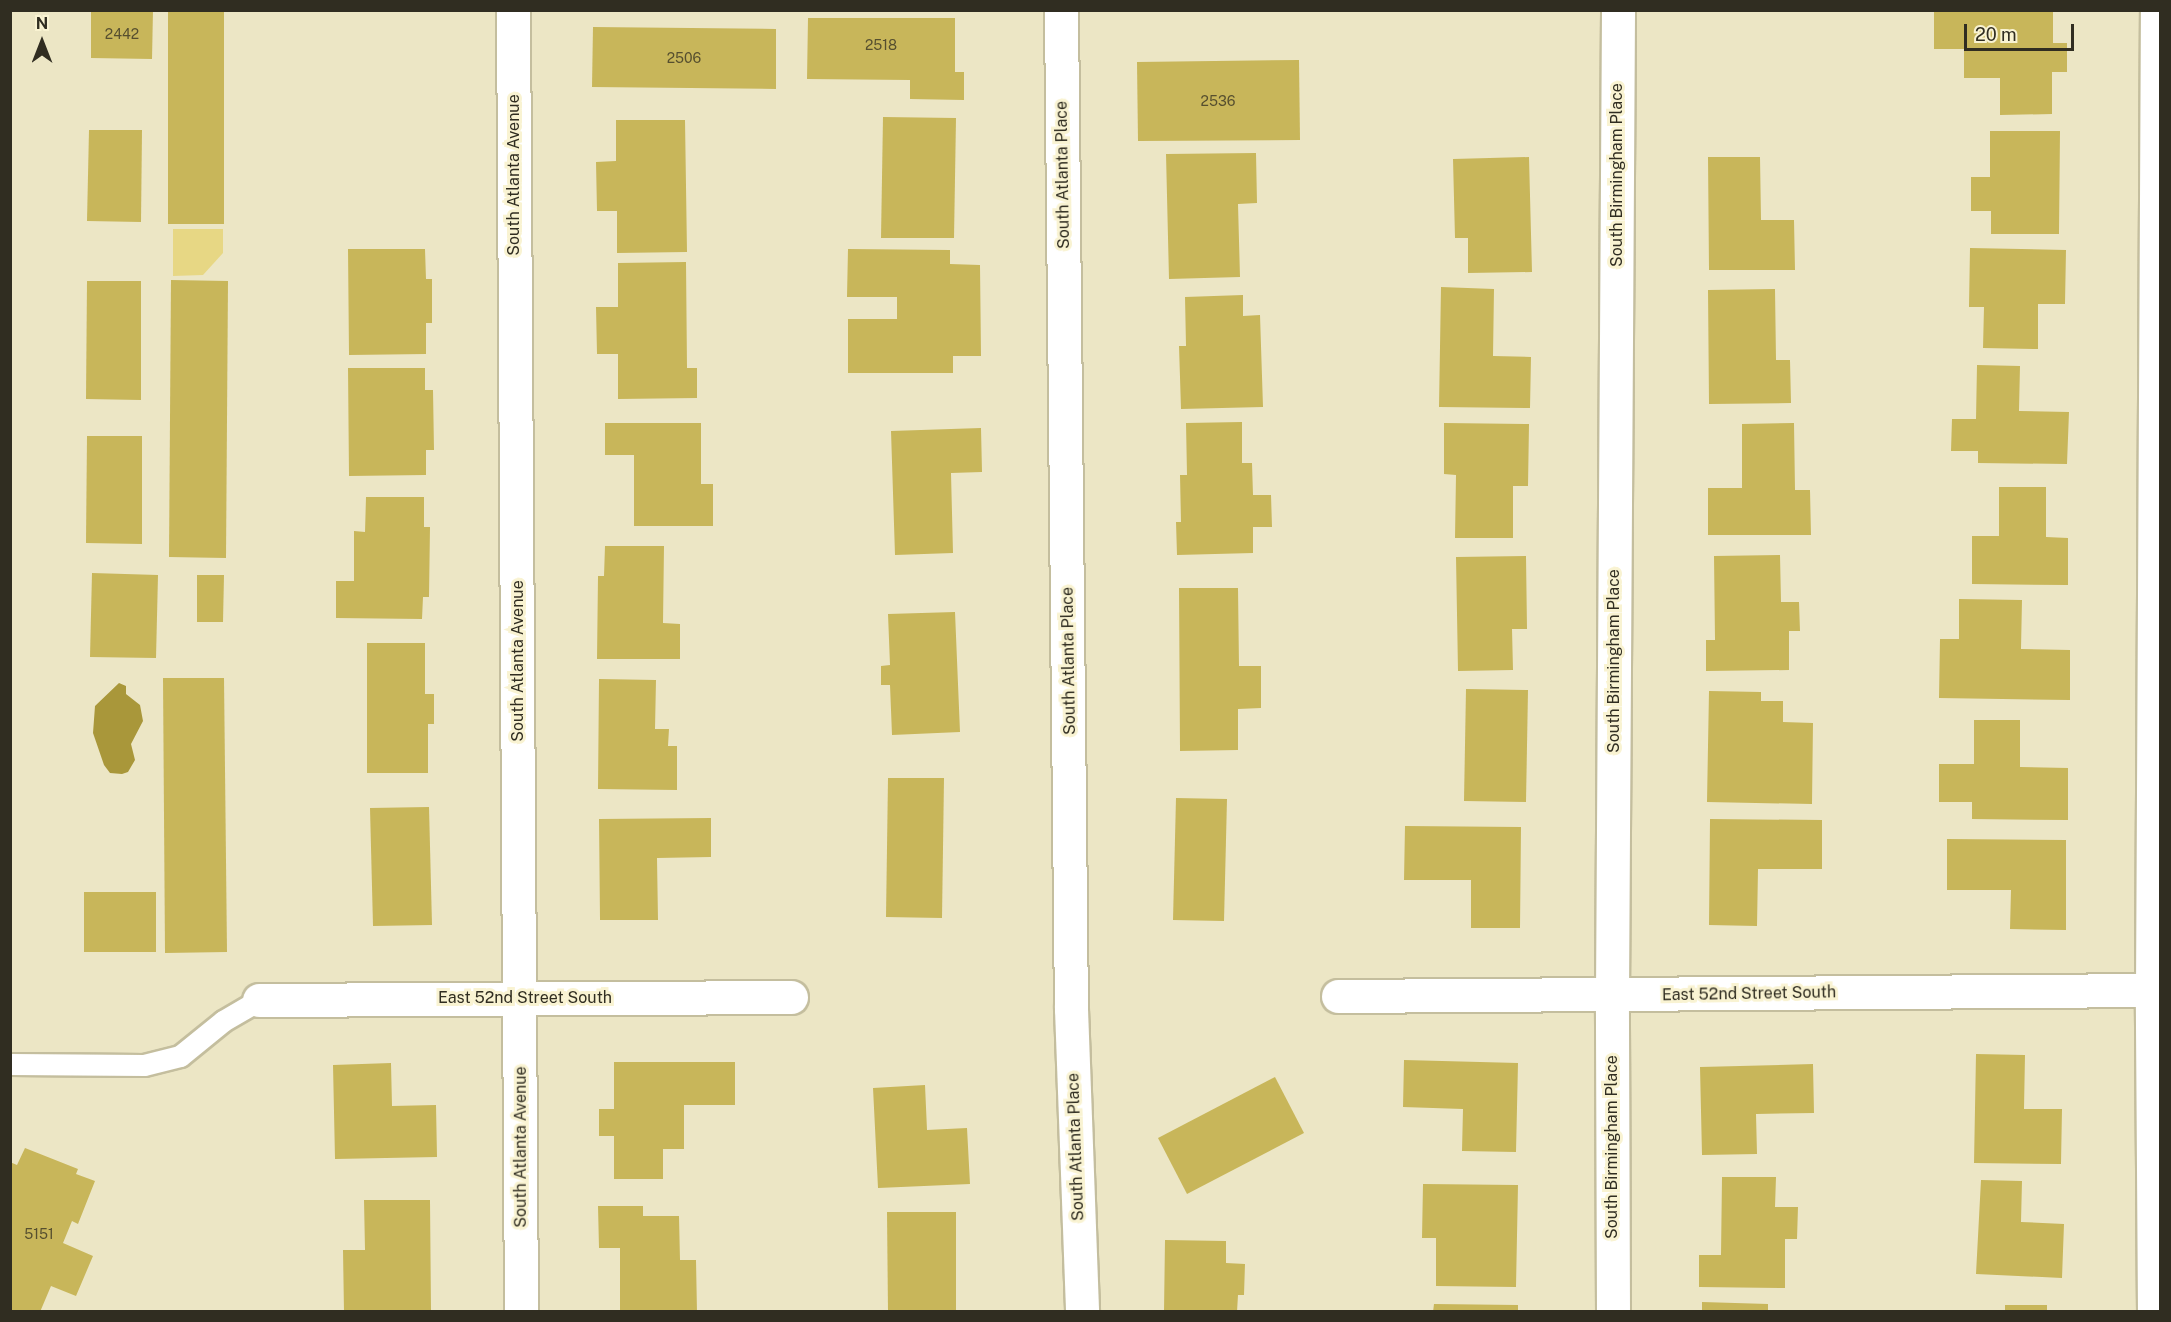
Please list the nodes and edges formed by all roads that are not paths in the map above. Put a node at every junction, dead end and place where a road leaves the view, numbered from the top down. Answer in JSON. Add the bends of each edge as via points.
{"nodes":[{"id":1,"x":513,"y":10,"type":"edge"},
{"id":2,"x":1060,"y":10,"type":"edge"},
{"id":3,"x":1618,"y":10,"type":"edge"},
{"id":4,"x":2157,"y":10,"type":"edge"},
{"id":5,"x":2156,"y":990,"type":"edge"},
{"id":6,"x":1612,"y":995,"type":"junction"},
{"id":7,"x":1338,"y":996,"type":"dead end"},
{"id":8,"x":791,"y":997,"type":"dead end"},
{"id":9,"x":520,"y":998,"type":"junction"},
{"id":10,"x":259,"y":1000,"type":"joint"},
{"id":11,"x":10,"y":1064,"type":"edge"},
{"id":12,"x":521,"y":1311,"type":"edge"},
{"id":13,"x":1082,"y":1311,"type":"edge"},
{"id":14,"x":1613,"y":1311,"type":"edge"},
{"id":15,"x":2154,"y":1311,"type":"edge"}],
"edges":[{"from":1,"to":9,"type":"street","name":"South Atlanta Avenue"},
{"from":2,"to":13,"type":"street","name":"South Atlanta Place","via":[[1071,1009]]},
{"from":3,"to":6,"type":"street","name":"South Birmingham Place"},
{"from":4,"to":5,"type":"street"},
{"from":5,"to":6,"type":"street","name":"East 52nd Street South"},
{"from":5,"to":15,"type":"street"},
{"from":6,"to":7,"type":"street","name":"East 52nd Street South"},
{"from":6,"to":14,"type":"street","name":"South Birmingham Place"},
{"from":8,"to":9,"type":"street","name":"East 52nd Street South"},
{"from":9,"to":10,"type":"street","name":"East 52nd Street South"},
{"from":9,"to":12,"type":"street","name":"South Atlanta Avenue"},
{"from":10,"to":11,"type":"lane","via":[[223,1021],[180,1056],[144,1065]]}]}
